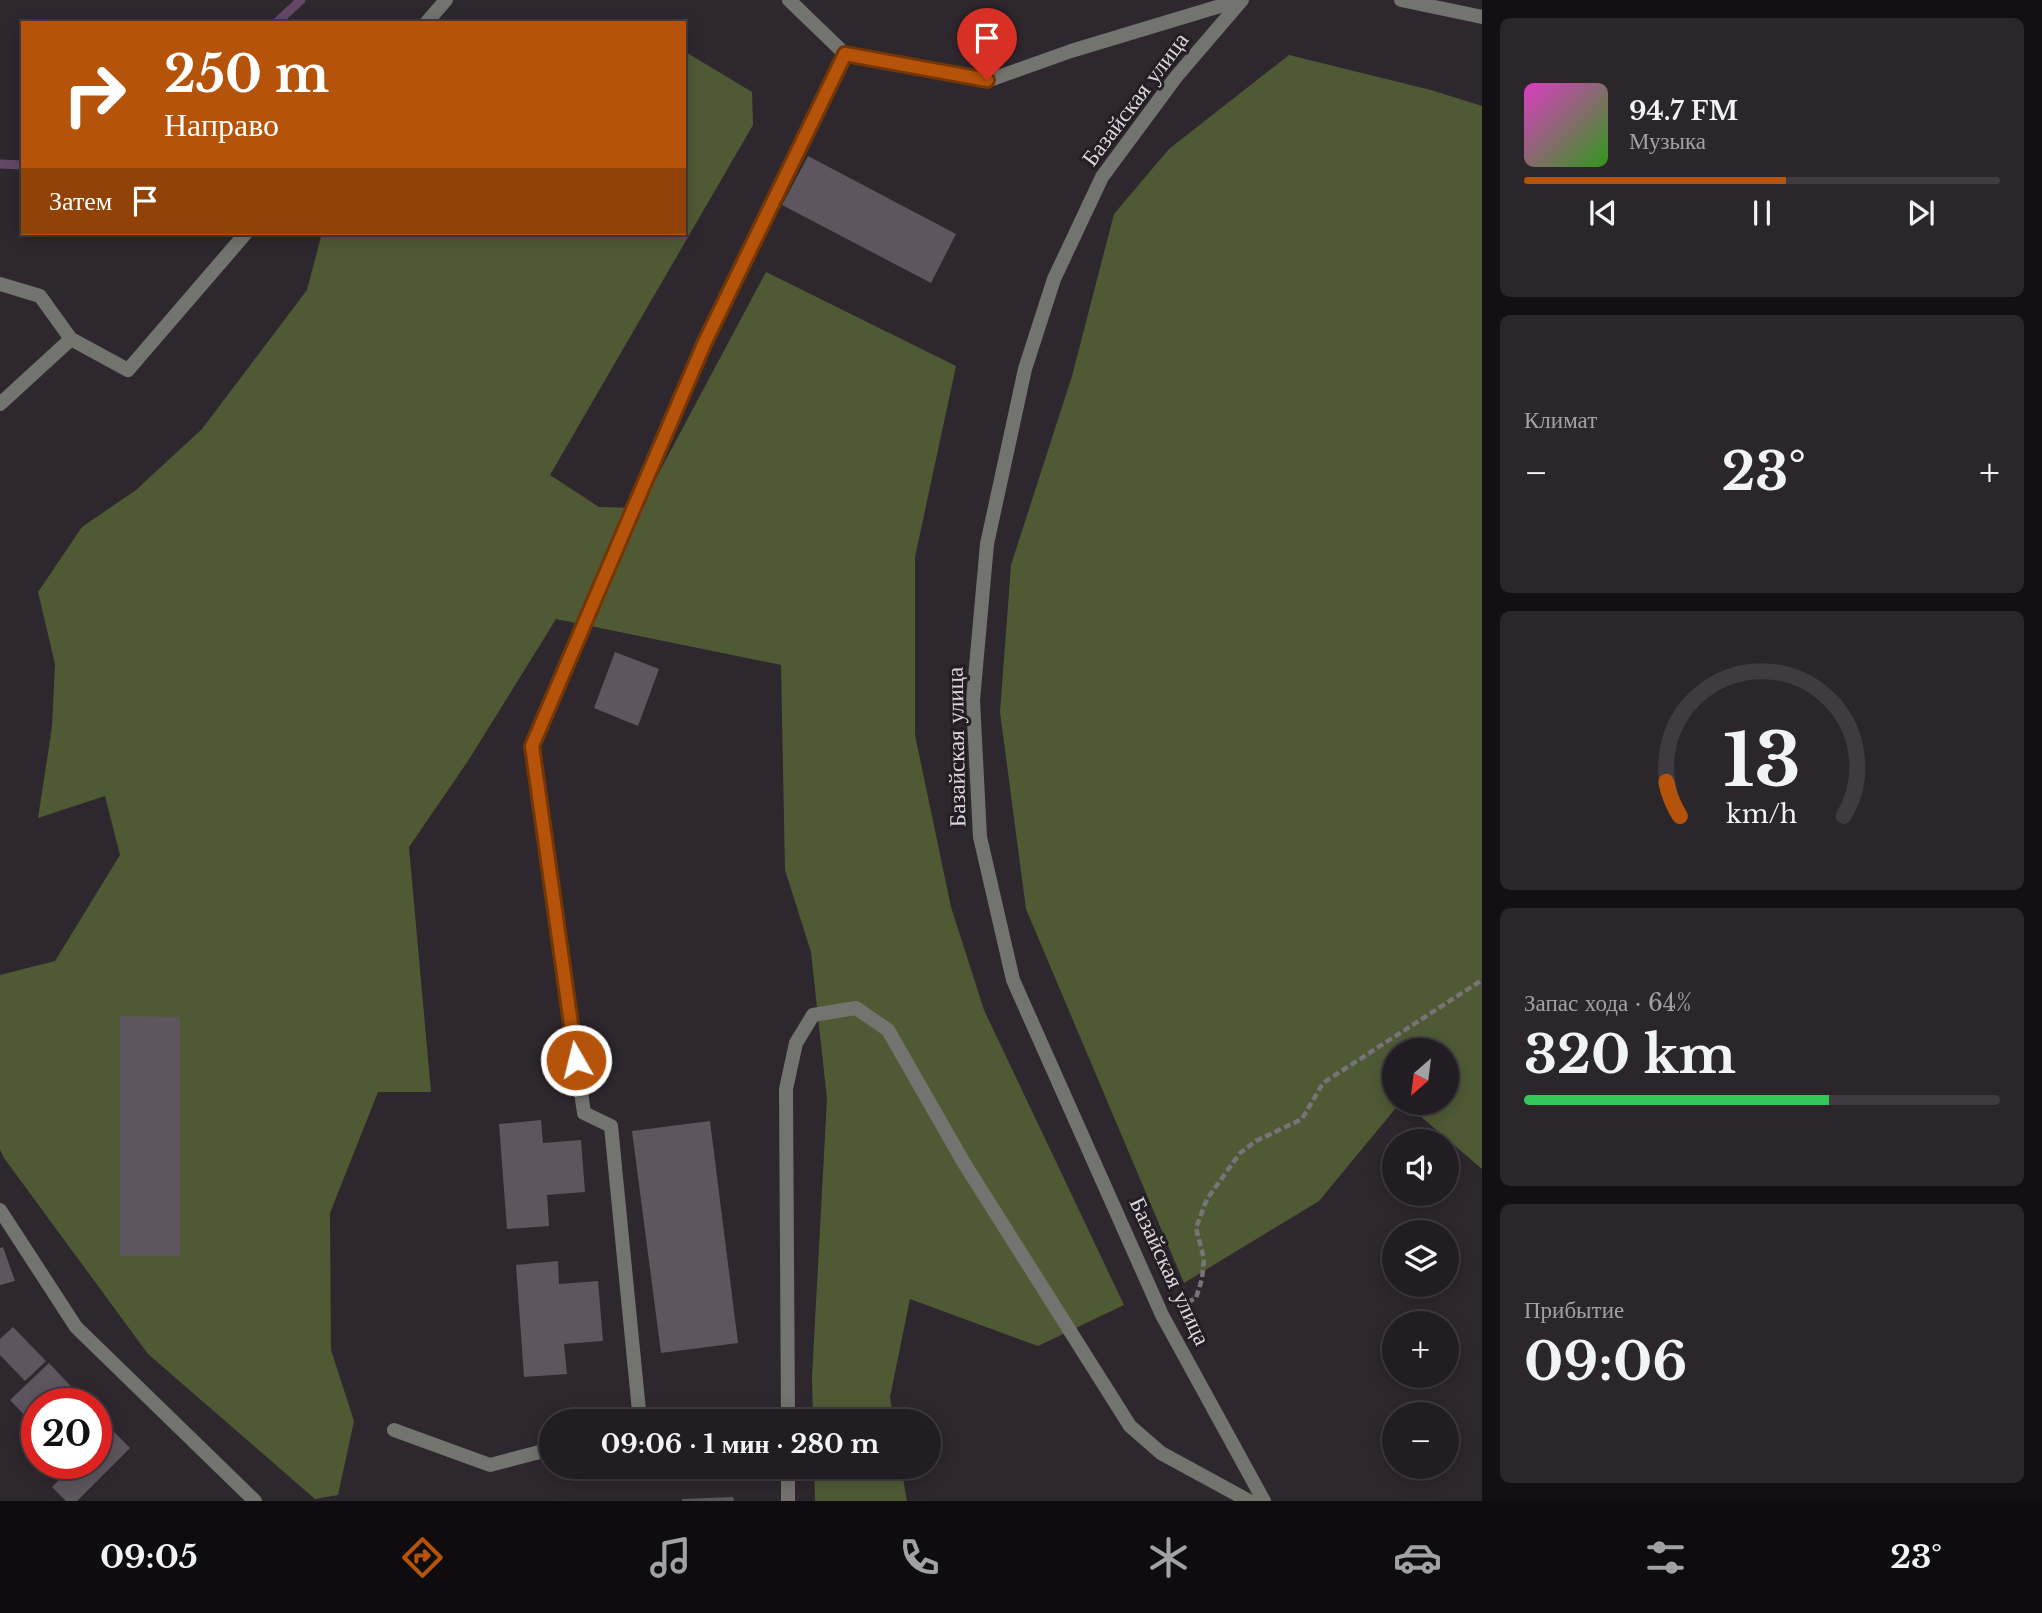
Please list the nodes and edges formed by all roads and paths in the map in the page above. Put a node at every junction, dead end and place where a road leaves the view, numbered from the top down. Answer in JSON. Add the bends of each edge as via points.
{"nodes":[{"id":1,"x":446,"y":0,"type":"edge"},
{"id":2,"x":789,"y":0,"type":"edge"},
{"id":3,"x":1241,"y":0,"type":"edge"},
{"id":4,"x":1401,"y":0,"type":"edge"},
{"id":5,"x":1482,"y":17,"type":"edge"},
{"id":6,"x":428,"y":21,"type":"edge"},
{"id":7,"x":845,"y":54,"type":"junction"},
{"id":8,"x":244,"y":235,"type":"edge"},
{"id":9,"x":0,"y":284,"type":"edge"},
{"id":10,"x":71,"y":340,"type":"junction"},
{"id":11,"x":0,"y":404,"type":"edge"},
{"id":12,"x":1482,"y":979,"type":"edge"},
{"id":13,"x":0,"y":1210,"type":"edge"},
{"id":14,"x":1162,"y":1315,"type":"junction"},
{"id":15,"x":639,"y":1409,"type":"edge"},
{"id":16,"x":788,"y":1409,"type":"edge"},
{"id":17,"x":394,"y":1430,"type":"dead end"},
{"id":18,"x":539,"y":1452,"type":"edge"},
{"id":19,"x":788,"y":1479,"type":"edge"},
{"id":20,"x":255,"y":1501,"type":"edge"},
{"id":21,"x":788,"y":1501,"type":"edge"},
{"id":22,"x":1249,"y":1501,"type":"edge"},
{"id":23,"x":1264,"y":1501,"type":"edge"}],
"edges":[{"from":1,"to":6,"type":"street"},
{"from":2,"to":7,"type":"street"},
{"from":3,"to":7,"type":"street","via":[[987,80]]},
{"from":3,"to":14,"type":"street","name":"Базайская улица","via":[[1176,77],[1102,177],[1054,279],[1025,369],[986,544],[973,700],[979,837],[1013,980]]},
{"from":4,"to":5,"type":"street"},
{"from":7,"to":15,"type":"street","via":[[704,344],[532,746],[584,1113],[611,1126]]},
{"from":8,"to":10,"type":"street","via":[[128,370]]},
{"from":9,"to":10,"type":"street","via":[[40,296]]},
{"from":10,"to":11,"type":"street"},
{"from":12,"to":14,"type":"path","via":[[1323,1083],[1303,1119],[1240,1153],[1207,1199],[1196,1228],[1204,1259],[1196,1298]]},
{"from":13,"to":20,"type":"street","via":[[76,1327]]},
{"from":14,"to":23,"type":"street","name":"Базайская улица"},
{"from":16,"to":22,"type":"street","via":[[786,1089],[796,1043],[813,1015],[856,1008],[888,1030],[964,1163],[1130,1426],[1161,1453]]},
{"from":17,"to":18,"type":"street","via":[[490,1465]]},
{"from":19,"to":21,"type":"street"}]}
